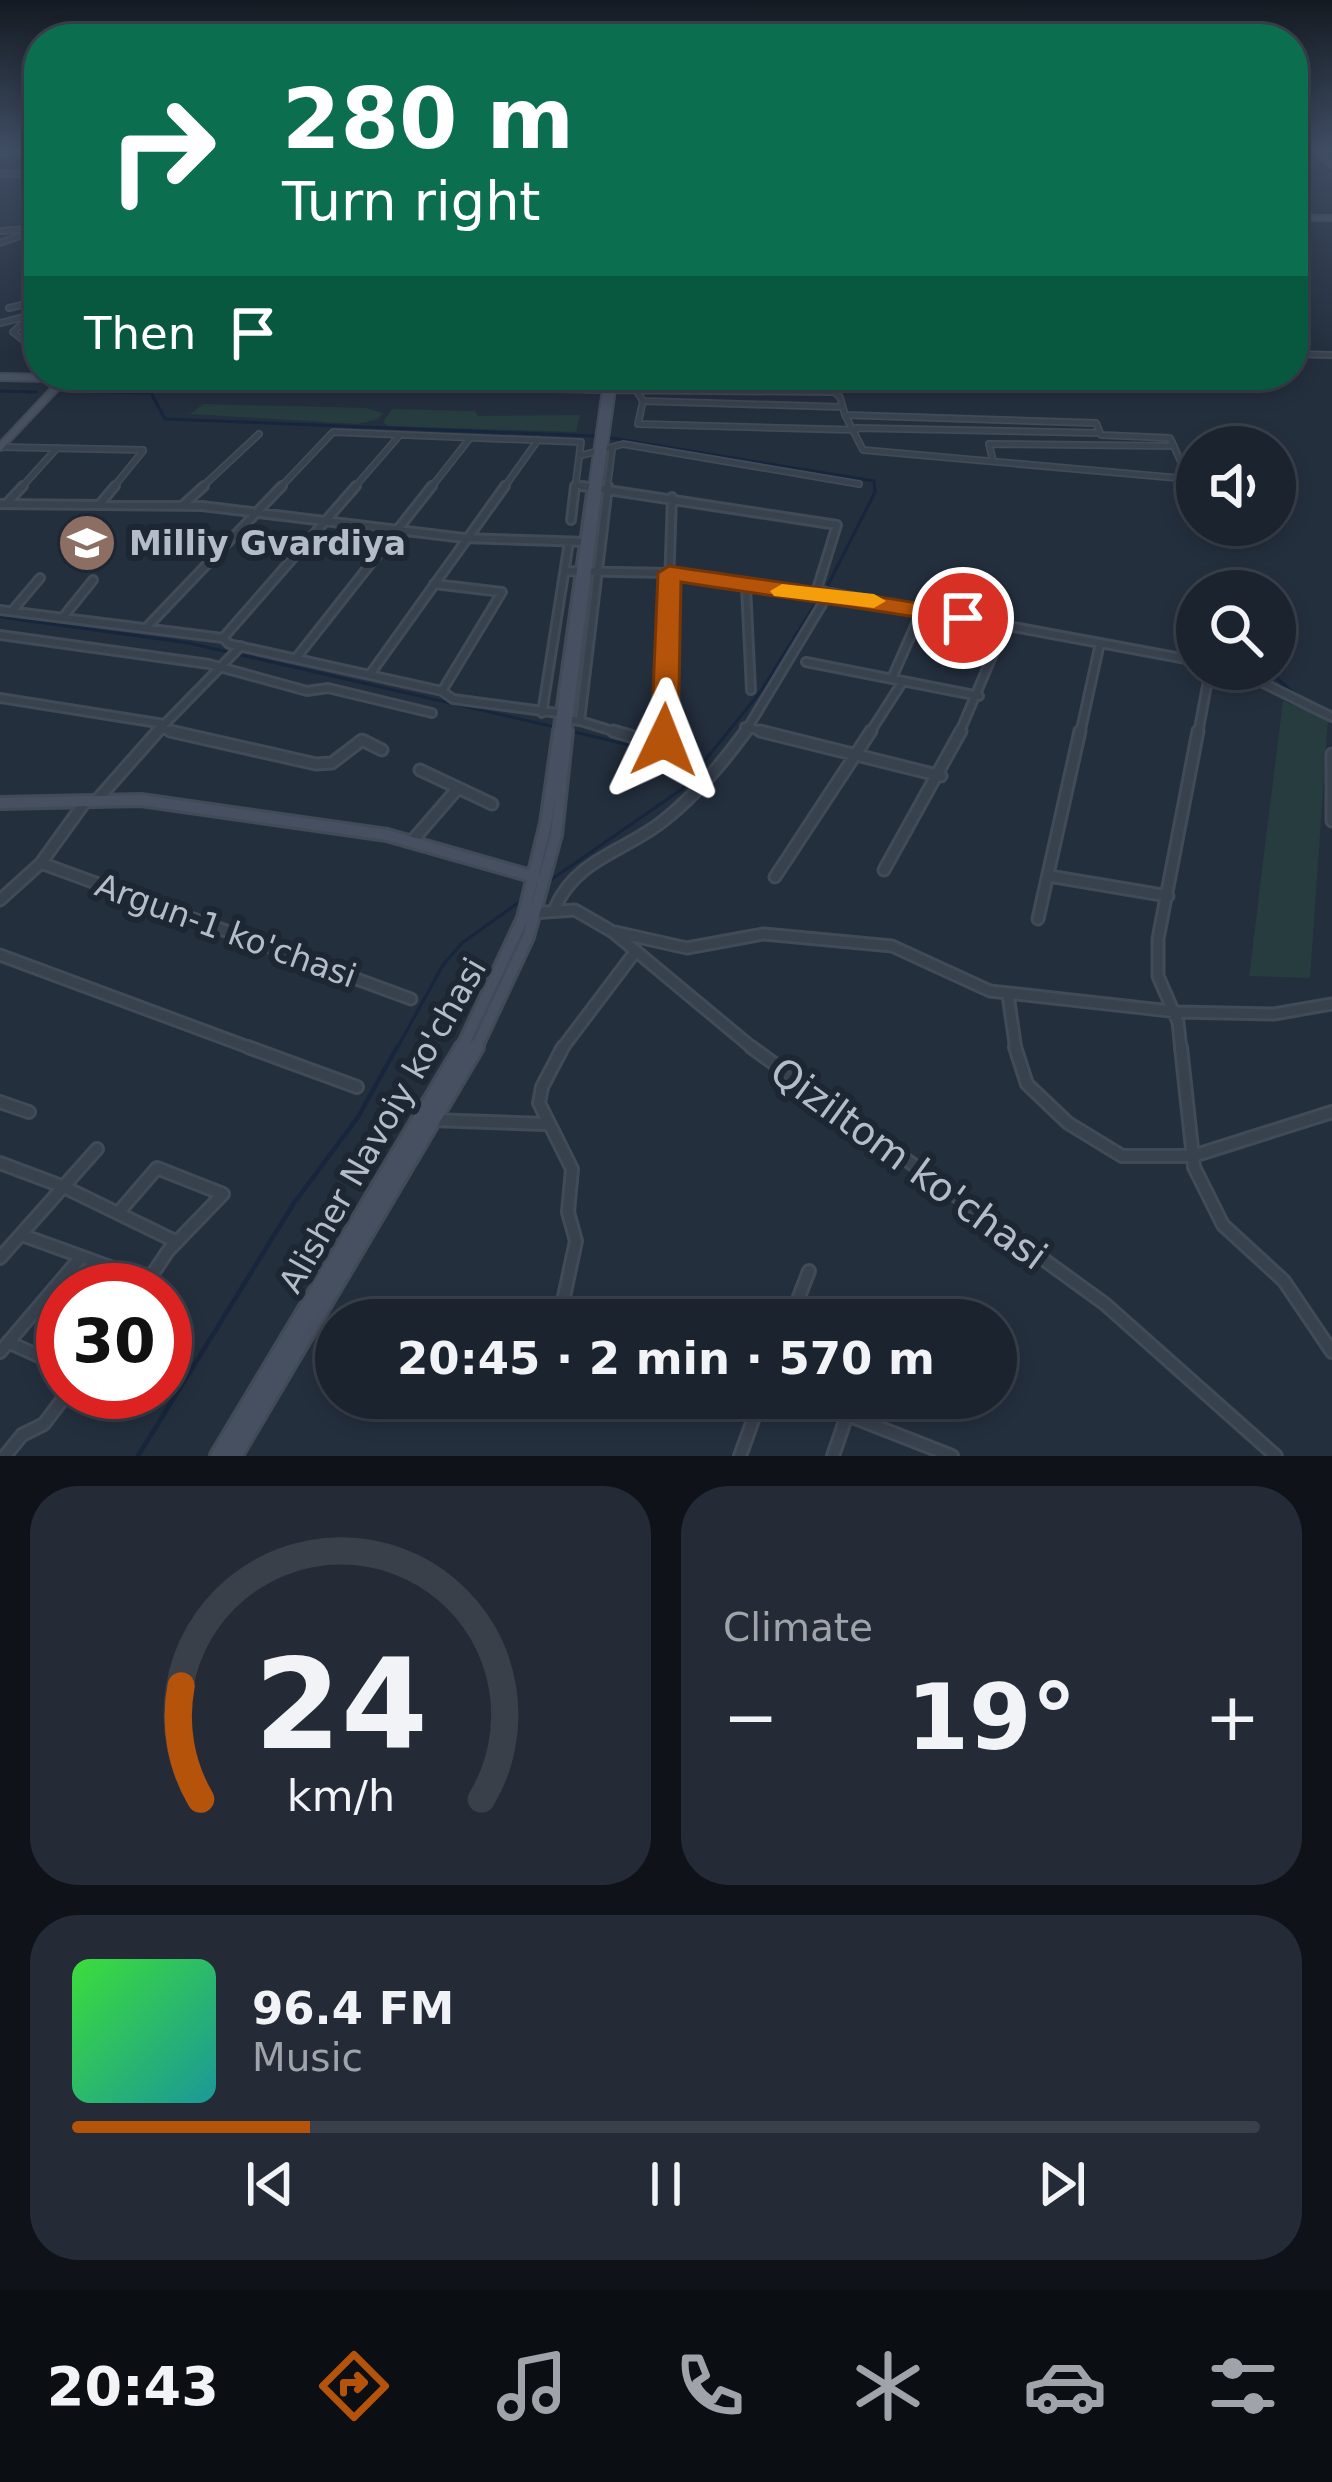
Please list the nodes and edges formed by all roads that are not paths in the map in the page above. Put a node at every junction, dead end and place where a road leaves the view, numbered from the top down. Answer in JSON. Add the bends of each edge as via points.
{"nodes":[{"id":1,"x":1308,"y":218,"type":"edge"},
{"id":2,"x":1312,"y":218,"type":"joint"},
{"id":3,"x":1332,"y":218,"type":"edge"},
{"id":4,"x":9,"y":308,"type":"dead end"},
{"id":5,"x":24,"y":308,"type":"edge"},
{"id":6,"x":50,"y":390,"type":"edge"},
{"id":7,"x":607,"y":390,"type":"edge"},
{"id":8,"x":636,"y":390,"type":"joint"},
{"id":9,"x":769,"y":391,"type":"joint"},
{"id":10,"x":832,"y":392,"type":"joint"},
{"id":11,"x":644,"y":401,"type":"junction"},
{"id":12,"x":843,"y":411,"type":"junction"},
{"id":13,"x":855,"y":429,"type":"junction"},
{"id":14,"x":1100,"y":433,"type":"junction"},
{"id":15,"x":259,"y":434,"type":"dead end"},
{"id":16,"x":399,"y":436,"type":"junction"},
{"id":17,"x":470,"y":438,"type":"junction"},
{"id":18,"x":538,"y":440,"type":"junction"},
{"id":19,"x":0,"y":443,"type":"edge"},
{"id":20,"x":602,"y":443,"type":"junction"},
{"id":21,"x":1174,"y":446,"type":"junction"},
{"id":22,"x":57,"y":448,"type":"junction"},
{"id":23,"x":583,"y":455,"type":"junction"},
{"id":24,"x":993,"y":461,"type":"junction"},
{"id":25,"x":859,"y":484,"type":"dead end"},
{"id":26,"x":577,"y":485,"type":"junction"},
{"id":27,"x":594,"y":485,"type":"junction"},
{"id":28,"x":609,"y":487,"type":"junction"},
{"id":29,"x":672,"y":497,"type":"junction"},
{"id":30,"x":3,"y":504,"type":"edge"},
{"id":31,"x":98,"y":506,"type":"junction"},
{"id":32,"x":181,"y":507,"type":"junction"},
{"id":33,"x":254,"y":512,"type":"junction"},
{"id":34,"x":326,"y":520,"type":"junction"},
{"id":35,"x":571,"y":520,"type":"dead end"},
{"id":36,"x":395,"y":530,"type":"junction"},
{"id":37,"x":464,"y":538,"type":"junction"},
{"id":38,"x":569,"y":542,"type":"junction"},
{"id":39,"x":585,"y":542,"type":"junction"},
{"id":40,"x":565,"y":571,"type":"junction"},
{"id":41,"x":581,"y":572,"type":"junction"},
{"id":42,"x":599,"y":572,"type":"junction"},
{"id":43,"x":669,"y":573,"type":"junction"},
{"id":44,"x":40,"y":578,"type":"dead end"},
{"id":45,"x":93,"y":580,"type":"dead end"},
{"id":46,"x":434,"y":584,"type":"junction"},
{"id":47,"x":746,"y":586,"type":"junction"},
{"id":48,"x":827,"y":593,"type":"junction"},
{"id":49,"x":0,"y":610,"type":"edge"},
{"id":50,"x":922,"y":610,"type":"junction"},
{"id":51,"x":12,"y":611,"type":"junction"},
{"id":52,"x":63,"y":617,"type":"junction"},
{"id":53,"x":1005,"y":626,"type":"junction"},
{"id":54,"x":147,"y":627,"type":"junction"},
{"id":55,"x":0,"y":635,"type":"edge"},
{"id":56,"x":223,"y":638,"type":"junction"},
{"id":57,"x":1100,"y":643,"type":"junction"},
{"id":58,"x":238,"y":649,"type":"junction"},
{"id":59,"x":297,"y":657,"type":"junction"},
{"id":60,"x":1176,"y":657,"type":"edge"},
{"id":61,"x":806,"y":662,"type":"dead end"},
{"id":62,"x":219,"y":666,"type":"junction"},
{"id":63,"x":371,"y":673,"type":"junction"},
{"id":64,"x":897,"y":680,"type":"junction"},
{"id":65,"x":752,"y":690,"type":"dead end"},
{"id":66,"x":1206,"y":690,"type":"edge"},
{"id":67,"x":1279,"y":690,"type":"edge"},
{"id":68,"x":442,"y":691,"type":"junction"},
{"id":69,"x":979,"y":696,"type":"junction"},
{"id":70,"x":0,"y":698,"type":"edge"},
{"id":71,"x":432,"y":713,"type":"dead end"},
{"id":72,"x":542,"y":713,"type":"junction"},
{"id":73,"x":1332,"y":717,"type":"edge"},
{"id":74,"x":561,"y":718,"type":"junction"},
{"id":75,"x":580,"y":721,"type":"junction"},
{"id":76,"x":164,"y":726,"type":"junction"},
{"id":77,"x":745,"y":727,"type":"junction"},
{"id":78,"x":382,"y":750,"type":"dead end"},
{"id":79,"x":1332,"y":754,"type":"edge"},
{"id":80,"x":856,"y":755,"type":"junction"},
{"id":81,"x":420,"y":770,"type":"dead end"},
{"id":82,"x":941,"y":776,"type":"junction"},
{"id":83,"x":458,"y":788,"type":"junction"},
{"id":84,"x":91,"y":801,"type":"junction"},
{"id":85,"x":0,"y":803,"type":"edge"},
{"id":86,"x":492,"y":804,"type":"dead end"},
{"id":87,"x":1331,"y":821,"type":"edge"},
{"id":88,"x":413,"y":840,"type":"junction"},
{"id":89,"x":41,"y":863,"type":"junction"},
{"id":90,"x":884,"y":870,"type":"dead end"},
{"id":91,"x":1049,"y":876,"type":"junction"},
{"id":92,"x":775,"y":877,"type":"dead end"},
{"id":93,"x":535,"y":895,"type":"junction"},
{"id":94,"x":1168,"y":896,"type":"junction"},
{"id":95,"x":0,"y":900,"type":"edge"},
{"id":96,"x":556,"y":908,"type":"junction"},
{"id":97,"x":1038,"y":920,"type":"dead end"},
{"id":98,"x":613,"y":932,"type":"junction"},
{"id":99,"x":635,"y":952,"type":"junction"},
{"id":100,"x":0,"y":955,"type":"edge"},
{"id":101,"x":1008,"y":995,"type":"junction"},
{"id":102,"x":411,"y":999,"type":"dead end"},
{"id":103,"x":1332,"y":1004,"type":"edge"},
{"id":104,"x":1173,"y":1011,"type":"junction"},
{"id":105,"x":356,"y":1087,"type":"dead end"},
{"id":106,"x":0,"y":1102,"type":"edge"},
{"id":107,"x":29,"y":1112,"type":"dead end"},
{"id":108,"x":1332,"y":1112,"type":"edge"},
{"id":109,"x":429,"y":1119,"type":"junction"},
{"id":110,"x":545,"y":1124,"type":"junction"},
{"id":111,"x":97,"y":1149,"type":"dead end"},
{"id":112,"x":1193,"y":1156,"type":"junction"},
{"id":113,"x":0,"y":1163,"type":"edge"},
{"id":114,"x":64,"y":1187,"type":"junction"},
{"id":115,"x":383,"y":1196,"type":"junction"},
{"id":116,"x":119,"y":1212,"type":"junction"},
{"id":117,"x":22,"y":1234,"type":"junction"},
{"id":118,"x":177,"y":1241,"type":"junction"},
{"id":119,"x":81,"y":1257,"type":"junction"},
{"id":120,"x":0,"y":1258,"type":"edge"},
{"id":121,"x":94,"y":1263,"type":"edge"},
{"id":122,"x":160,"y":1263,"type":"edge"},
{"id":123,"x":809,"y":1271,"type":"dead end"},
{"id":124,"x":564,"y":1299,"type":"edge"},
{"id":125,"x":798,"y":1299,"type":"edge"},
{"id":126,"x":4,"y":1347,"type":"edge"},
{"id":127,"x":1332,"y":1352,"type":"edge"},
{"id":128,"x":36,"y":1358,"type":"edge"},
{"id":129,"x":48,"y":1419,"type":"edge"},
{"id":130,"x":753,"y":1419,"type":"edge"},
{"id":131,"x":845,"y":1419,"type":"edge"},
{"id":132,"x":860,"y":1419,"type":"edge"},
{"id":133,"x":4,"y":1456,"type":"edge"},
{"id":134,"x":218,"y":1456,"type":"edge"},
{"id":135,"x":234,"y":1456,"type":"edge"},
{"id":136,"x":740,"y":1456,"type":"edge"},
{"id":137,"x":833,"y":1456,"type":"edge"},
{"id":138,"x":952,"y":1456,"type":"edge"},
{"id":139,"x":1276,"y":1456,"type":"edge"}],
"edges":[{"from":1,"to":2,"type":"main road"},
{"from":2,"to":3,"type":"main road"},
{"from":4,"to":5,"type":"street"},
{"from":6,"to":19,"type":"main road"},
{"from":7,"to":20,"type":"main road","name":"Alisher Navoiy ko'chasi"},
{"from":8,"to":9,"type":"street"},
{"from":8,"to":11,"type":"street"},
{"from":9,"to":10,"type":"street"},
{"from":10,"to":12,"type":"street"},
{"from":11,"to":12,"type":"street"},
{"from":11,"to":13,"type":"street","via":[[638,424]]},
{"from":12,"to":13,"type":"street"},
{"from":12,"to":14,"type":"street","via":[[1096,423]]},
{"from":13,"to":14,"type":"street"},
{"from":13,"to":24,"type":"street","via":[[863,449]]},
{"from":14,"to":21,"type":"street","via":[[1170,438]]},
{"from":15,"to":32,"type":"street"},
{"from":16,"to":17,"type":"street"},
{"from":16,"to":33,"type":"street","via":[[333,432]]},
{"from":16,"to":34,"type":"street"},
{"from":17,"to":18,"type":"street"},
{"from":17,"to":36,"type":"street"},
{"from":18,"to":23,"type":"street","via":[[581,442]]},
{"from":18,"to":37,"type":"street"},
{"from":19,"to":22,"type":"street"},
{"from":20,"to":23,"type":"street"},
{"from":20,"to":25,"type":"street"},
{"from":20,"to":27,"type":"main road","name":"Alisher Navoiy ko'chasi"},
{"from":20,"to":28,"type":"street"},
{"from":21,"to":24,"type":"street","via":[[989,444]]},
{"from":21,"to":24,"type":"street","via":[[1189,479]]},
{"from":22,"to":30,"type":"street"},
{"from":22,"to":31,"type":"street","via":[[143,450]]},
{"from":23,"to":26,"type":"street"},
{"from":26,"to":27,"type":"street"},
{"from":26,"to":35,"type":"street"},
{"from":27,"to":28,"type":"street"},
{"from":27,"to":39,"type":"main road","name":"Alisher Navoiy ko'chasi"},
{"from":28,"to":29,"type":"street"},
{"from":28,"to":42,"type":"street"},
{"from":29,"to":43,"type":"street"},
{"from":29,"to":48,"type":"street","via":[[839,527],[817,589]]},
{"from":30,"to":31,"type":"street"},
{"from":31,"to":32,"type":"street"},
{"from":32,"to":33,"type":"street"},
{"from":33,"to":34,"type":"street"},
{"from":33,"to":54,"type":"street"},
{"from":34,"to":36,"type":"street"},
{"from":34,"to":56,"type":"street"},
{"from":36,"to":37,"type":"street"},
{"from":36,"to":59,"type":"street"},
{"from":37,"to":38,"type":"street"},
{"from":37,"to":46,"type":"street"},
{"from":38,"to":39,"type":"street"},
{"from":38,"to":40,"type":"street"},
{"from":39,"to":41,"type":"main road","name":"Alisher Navoiy ko'chasi"},
{"from":40,"to":41,"type":"street"},
{"from":40,"to":72,"type":"street"},
{"from":41,"to":42,"type":"street"},
{"from":41,"to":74,"type":"main road","name":"Alisher Navoiy ko'chasi"},
{"from":42,"to":43,"type":"street"},
{"from":42,"to":75,"type":"street"},
{"from":43,"to":47,"type":"street"},
{"from":43,"to":75,"type":"street","via":[[664,740]]},
{"from":44,"to":51,"type":"street"},
{"from":45,"to":52,"type":"street"},
{"from":46,"to":63,"type":"street"},
{"from":46,"to":68,"type":"street","via":[[502,592]]},
{"from":47,"to":48,"type":"street"},
{"from":47,"to":65,"type":"street"},
{"from":48,"to":50,"type":"street"},
{"from":48,"to":77,"type":"street"},
{"from":49,"to":51,"type":"street"},
{"from":50,"to":53,"type":"street"},
{"from":50,"to":64,"type":"street"},
{"from":51,"to":52,"type":"street"},
{"from":52,"to":54,"type":"street"},
{"from":53,"to":57,"type":"street"},
{"from":53,"to":69,"type":"street"},
{"from":54,"to":56,"type":"street"},
{"from":55,"to":62,"type":"street"},
{"from":56,"to":58,"type":"street"},
{"from":57,"to":60,"type":"street"},
{"from":57,"to":91,"type":"street"},
{"from":58,"to":59,"type":"street"},
{"from":58,"to":62,"type":"street"},
{"from":59,"to":63,"type":"street"},
{"from":61,"to":64,"type":"street"},
{"from":62,"to":71,"type":"street"},
{"from":62,"to":76,"type":"street"},
{"from":63,"to":68,"type":"street"},
{"from":64,"to":69,"type":"street"},
{"from":64,"to":80,"type":"street"},
{"from":66,"to":94,"type":"street"},
{"from":67,"to":73,"type":"street"},
{"from":68,"to":72,"type":"street"},
{"from":69,"to":82,"type":"street"},
{"from":70,"to":76,"type":"street"},
{"from":72,"to":74,"type":"street"},
{"from":74,"to":75,"type":"street"},
{"from":74,"to":93,"type":"main road","name":"Alisher Navoiy ko'chasi"},
{"from":76,"to":78,"type":"street","via":[[316,764],[332,763],[362,740]]},
{"from":76,"to":84,"type":"street"},
{"from":77,"to":80,"type":"street"},
{"from":77,"to":96,"type":"street","via":[[659,825],[562,885]]},
{"from":79,"to":87,"type":"street"},
{"from":80,"to":82,"type":"street"},
{"from":80,"to":92,"type":"street"},
{"from":81,"to":83,"type":"street"},
{"from":82,"to":90,"type":"street"},
{"from":83,"to":86,"type":"street"},
{"from":83,"to":88,"type":"street"},
{"from":84,"to":85,"type":"main road"},
{"from":84,"to":88,"type":"main road","via":[[141,800]]},
{"from":84,"to":89,"type":"street"},
{"from":88,"to":93,"type":"main road"},
{"from":89,"to":95,"type":"street"},
{"from":89,"to":102,"type":"street","name":"Argun-1 ko'chasi"},
{"from":91,"to":94,"type":"street"},
{"from":91,"to":97,"type":"street"},
{"from":93,"to":96,"type":"street"},
{"from":93,"to":109,"type":"main road","name":"Alisher Navoiy ko'chasi"},
{"from":94,"to":104,"type":"street","via":[[1155,976]]},
{"from":96,"to":98,"type":"street","name":"Qiziltom ko'chasi"},
{"from":98,"to":99,"type":"street","name":"Qiziltom ko'chasi"},
{"from":98,"to":101,"type":"street","via":[[687,948],[764,934],[892,946],[965,984]]},
{"from":99,"to":110,"type":"street","via":[[552,1064],[538,1101]]},
{"from":99,"to":139,"type":"street","name":"Qiziltom ko'chasi","via":[[774,1066],[1105,1304]]},
{"from":100,"to":105,"type":"street"},
{"from":101,"to":104,"type":"street"},
{"from":101,"to":112,"type":"street","via":[[1027,1084],[1067,1124],[1122,1156]]},
{"from":103,"to":104,"type":"street","via":[[1274,1014]]},
{"from":104,"to":112,"type":"street"},
{"from":106,"to":107,"type":"street"},
{"from":108,"to":112,"type":"street"},
{"from":109,"to":110,"type":"street"},
{"from":109,"to":115,"type":"main road","name":"Alisher Navoiy ko'chasi"},
{"from":110,"to":124,"type":"street","via":[[566,1146],[572,1173],[565,1220],[576,1241]]},
{"from":111,"to":114,"type":"street"},
{"from":112,"to":127,"type":"street","via":[[1223,1225],[1284,1281]]},
{"from":113,"to":114,"type":"street"},
{"from":114,"to":116,"type":"street"},
{"from":114,"to":117,"type":"street"},
{"from":115,"to":134,"type":"main road","name":"Alisher Navoiy ko'chasi"},
{"from":115,"to":135,"type":"main road","name":"Alisher Navoiy ko'chasi"},
{"from":116,"to":118,"type":"street"},
{"from":116,"to":118,"type":"street","via":[[157,1168],[223,1194]]},
{"from":117,"to":119,"type":"street"},
{"from":117,"to":120,"type":"street"},
{"from":118,"to":122,"type":"street"},
{"from":119,"to":121,"type":"street"},
{"from":119,"to":126,"type":"street"},
{"from":123,"to":125,"type":"street"},
{"from":126,"to":128,"type":"street"},
{"from":129,"to":133,"type":"street"},
{"from":130,"to":136,"type":"street"},
{"from":131,"to":137,"type":"street"},
{"from":132,"to":138,"type":"street"}]}
